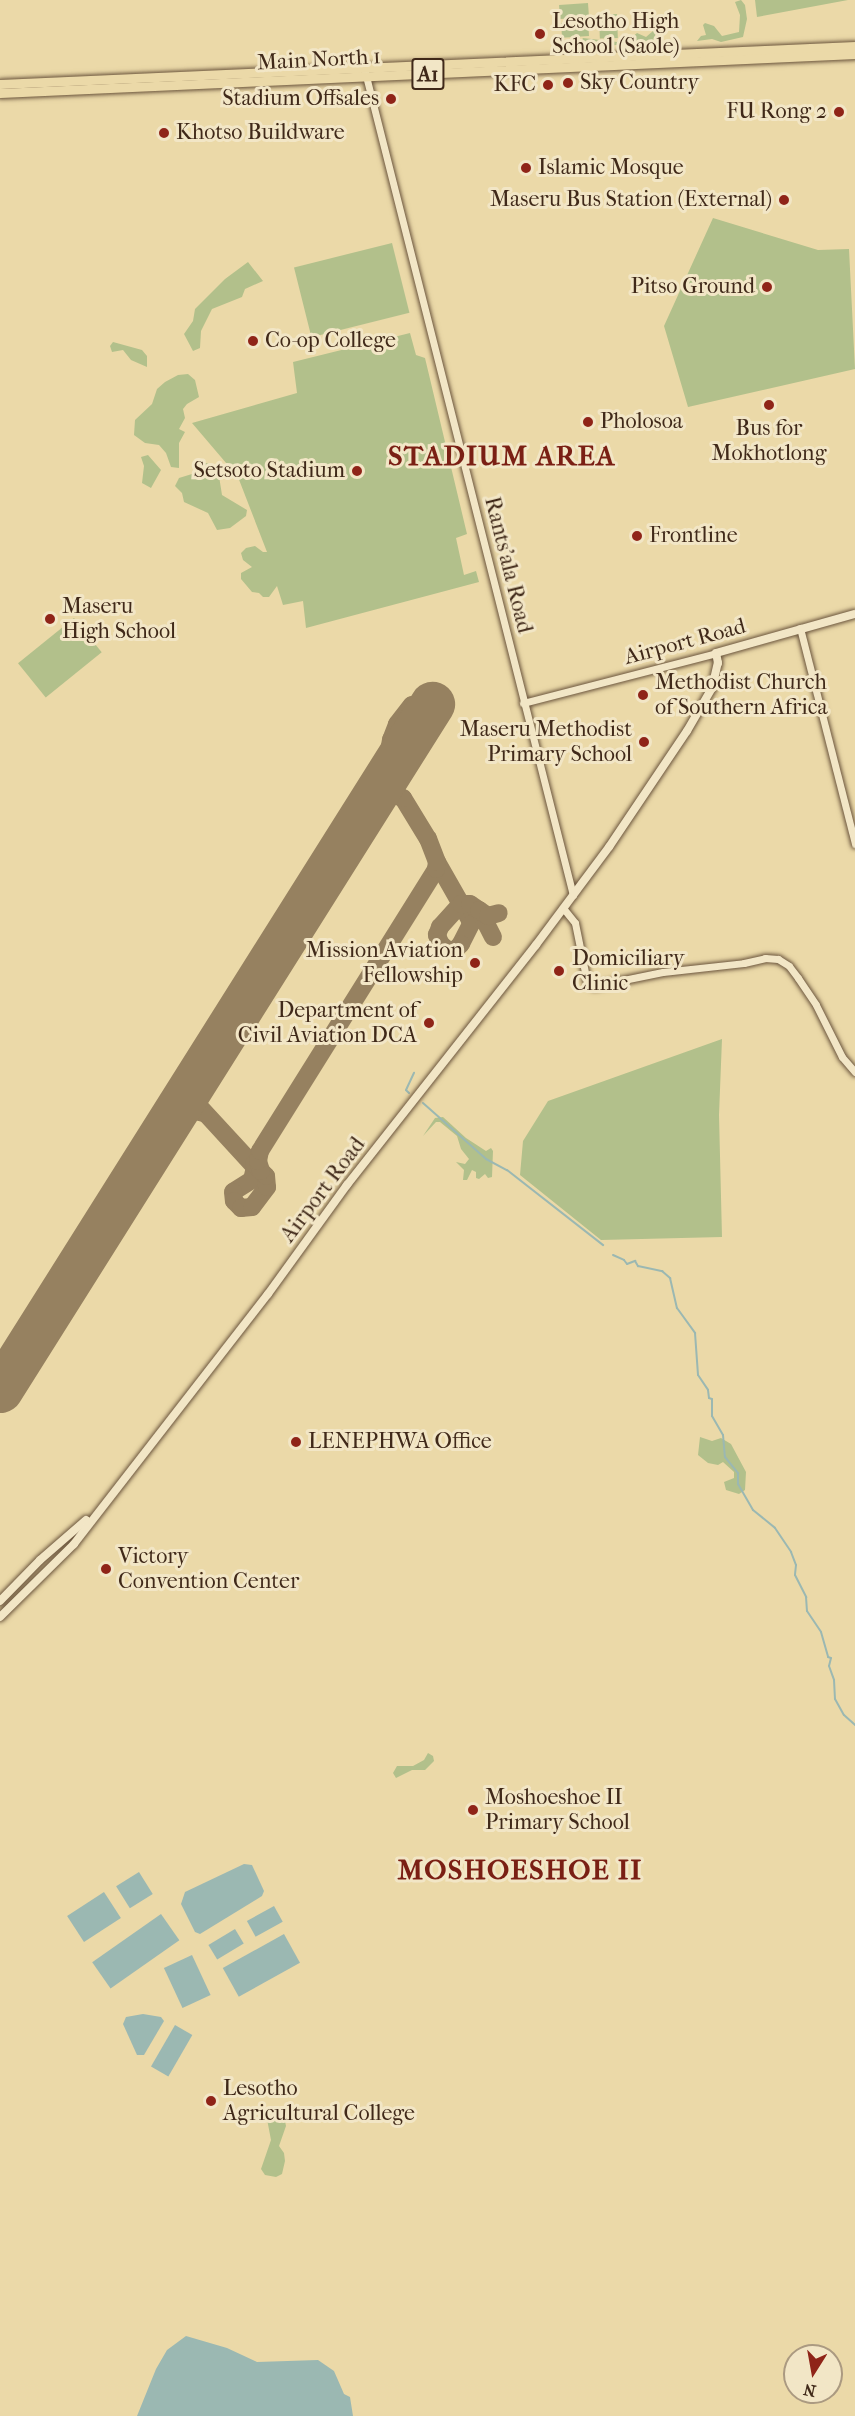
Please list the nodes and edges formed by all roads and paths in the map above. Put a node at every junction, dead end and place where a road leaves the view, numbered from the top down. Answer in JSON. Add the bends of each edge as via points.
{"nodes":[{"id":1,"x":855,"y":46,"type":"edge"},
{"id":2,"x":855,"y":54,"type":"edge"},
{"id":3,"x":365,"y":73,"type":"junction"},
{"id":4,"x":0,"y":84,"type":"edge"},
{"id":5,"x":0,"y":93,"type":"edge"},
{"id":6,"x":855,"y":614,"type":"edge"},
{"id":7,"x":800,"y":628,"type":"junction"},
{"id":8,"x":716,"y":653,"type":"junction"},
{"id":9,"x":523,"y":703,"type":"junction"},
{"id":10,"x":855,"y":844,"type":"edge"},
{"id":11,"x":573,"y":895,"type":"junction"},
{"id":12,"x":563,"y":908,"type":"junction"},
{"id":13,"x":855,"y":1072,"type":"edge"},
{"id":14,"x":102,"y":1506,"type":"junction"},
{"id":15,"x":0,"y":1601,"type":"edge"},
{"id":16,"x":0,"y":1617,"type":"edge"}],
"edges":[{"from":1,"to":3,"type":"main road","name":"Main North 1","number":"A1"},
{"from":2,"to":3,"type":"main road","name":"Main North 1","number":"A1"},
{"from":3,"to":4,"type":"main road","name":"Main North 1","number":"A1"},
{"from":3,"to":5,"type":"main road","name":"Main North 1","number":"A1"},
{"from":3,"to":9,"type":"street","name":"Rants'ala Road"},
{"from":6,"to":7,"type":"main road","name":"Airport Road"},
{"from":7,"to":8,"type":"main road","name":"Airport Road"},
{"from":7,"to":10,"type":"street"},
{"from":8,"to":9,"type":"street","name":"Airport Road"},
{"from":8,"to":11,"type":"main road","name":"Airport Road","via":[[717,672],[702,707]]},
{"from":9,"to":11,"type":"street","name":"Rants'ala Road"},
{"from":11,"to":12,"type":"main road","name":"Airport Road"},
{"from":12,"to":13,"type":"street","via":[[575,923],[587,982],[594,986],[663,972],[778,959],[798,978],[842,1057]]},
{"from":12,"to":14,"type":"main road","name":"Airport Road"},
{"from":14,"to":15,"type":"main road","name":"Airport Road"},
{"from":14,"to":16,"type":"main road","name":"Airport Road","via":[[74,1544]]}]}
